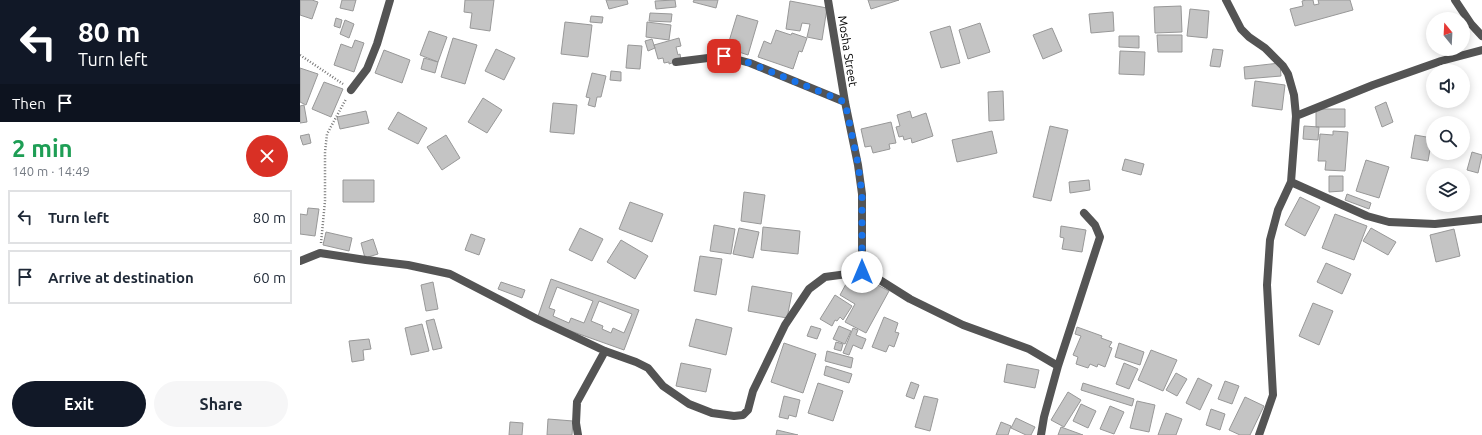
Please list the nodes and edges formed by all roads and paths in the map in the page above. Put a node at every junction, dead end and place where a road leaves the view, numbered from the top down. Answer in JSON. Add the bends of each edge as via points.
{"nodes":[{"id":1,"x":390,"y":0,"type":"edge"},
{"id":2,"x":828,"y":0,"type":"edge"},
{"id":3,"x":1226,"y":0,"type":"edge"},
{"id":4,"x":1455,"y":0,"type":"edge"},
{"id":5,"x":1482,"y":36,"type":"edge"},
{"id":6,"x":1482,"y":50,"type":"edge"},
{"id":7,"x":300,"y":56,"type":"edge"},
{"id":8,"x":676,"y":62,"type":"dead end"},
{"id":9,"x":351,"y":90,"type":"junction"},
{"id":10,"x":845,"y":102,"type":"junction"},
{"id":11,"x":1296,"y":116,"type":"junction"},
{"id":12,"x":1291,"y":182,"type":"junction"},
{"id":13,"x":1084,"y":213,"type":"dead end"},
{"id":14,"x":1482,"y":218,"type":"edge"},
{"id":15,"x":320,"y":253,"type":"junction"},
{"id":16,"x":300,"y":261,"type":"edge"},
{"id":17,"x":862,"y":272,"type":"junction"},
{"id":18,"x":605,"y":351,"type":"junction"},
{"id":19,"x":1058,"y":366,"type":"junction"},
{"id":20,"x":578,"y":435,"type":"edge"},
{"id":21,"x":1041,"y":435,"type":"edge"},
{"id":22,"x":1259,"y":435,"type":"edge"}],
"edges":[{"from":1,"to":9,"type":"street","via":[[367,70]]},
{"from":2,"to":10,"type":"street","name":"Mosha Street"},
{"from":3,"to":11,"type":"street","via":[[1241,29],[1265,48],[1288,74]]},
{"from":4,"to":5,"type":"street"},
{"from":6,"to":11,"type":"street","via":[[1441,61],[1373,85]]},
{"from":7,"to":9,"type":"path"},
{"from":8,"to":10,"type":"street","via":[[724,56],[750,63]]},
{"from":9,"to":15,"type":"path","via":[[327,134]]},
{"from":10,"to":17,"type":"street","name":"Mosha Street","via":[[862,194]]},
{"from":11,"to":12,"type":"street"},
{"from":12,"to":14,"type":"street","via":[[1367,216],[1389,222],[1436,224]]},
{"from":12,"to":22,"type":"street","via":[[1278,210],[1270,240],[1267,285],[1274,395]]},
{"from":13,"to":19,"type":"street","via":[[1095,225],[1100,237]]},
{"from":15,"to":16,"type":"street"},
{"from":15,"to":18,"type":"street","via":[[408,265],[450,274]]},
{"from":17,"to":18,"type":"street","via":[[825,277],[809,289],[785,325],[753,390],[748,410],[743,415],[712,413],[689,404],[663,386],[648,368]]},
{"from":17,"to":19,"type":"street","via":[[963,325],[1028,349]]},
{"from":18,"to":20,"type":"street","via":[[577,402]]},
{"from":19,"to":21,"type":"street"}]}
